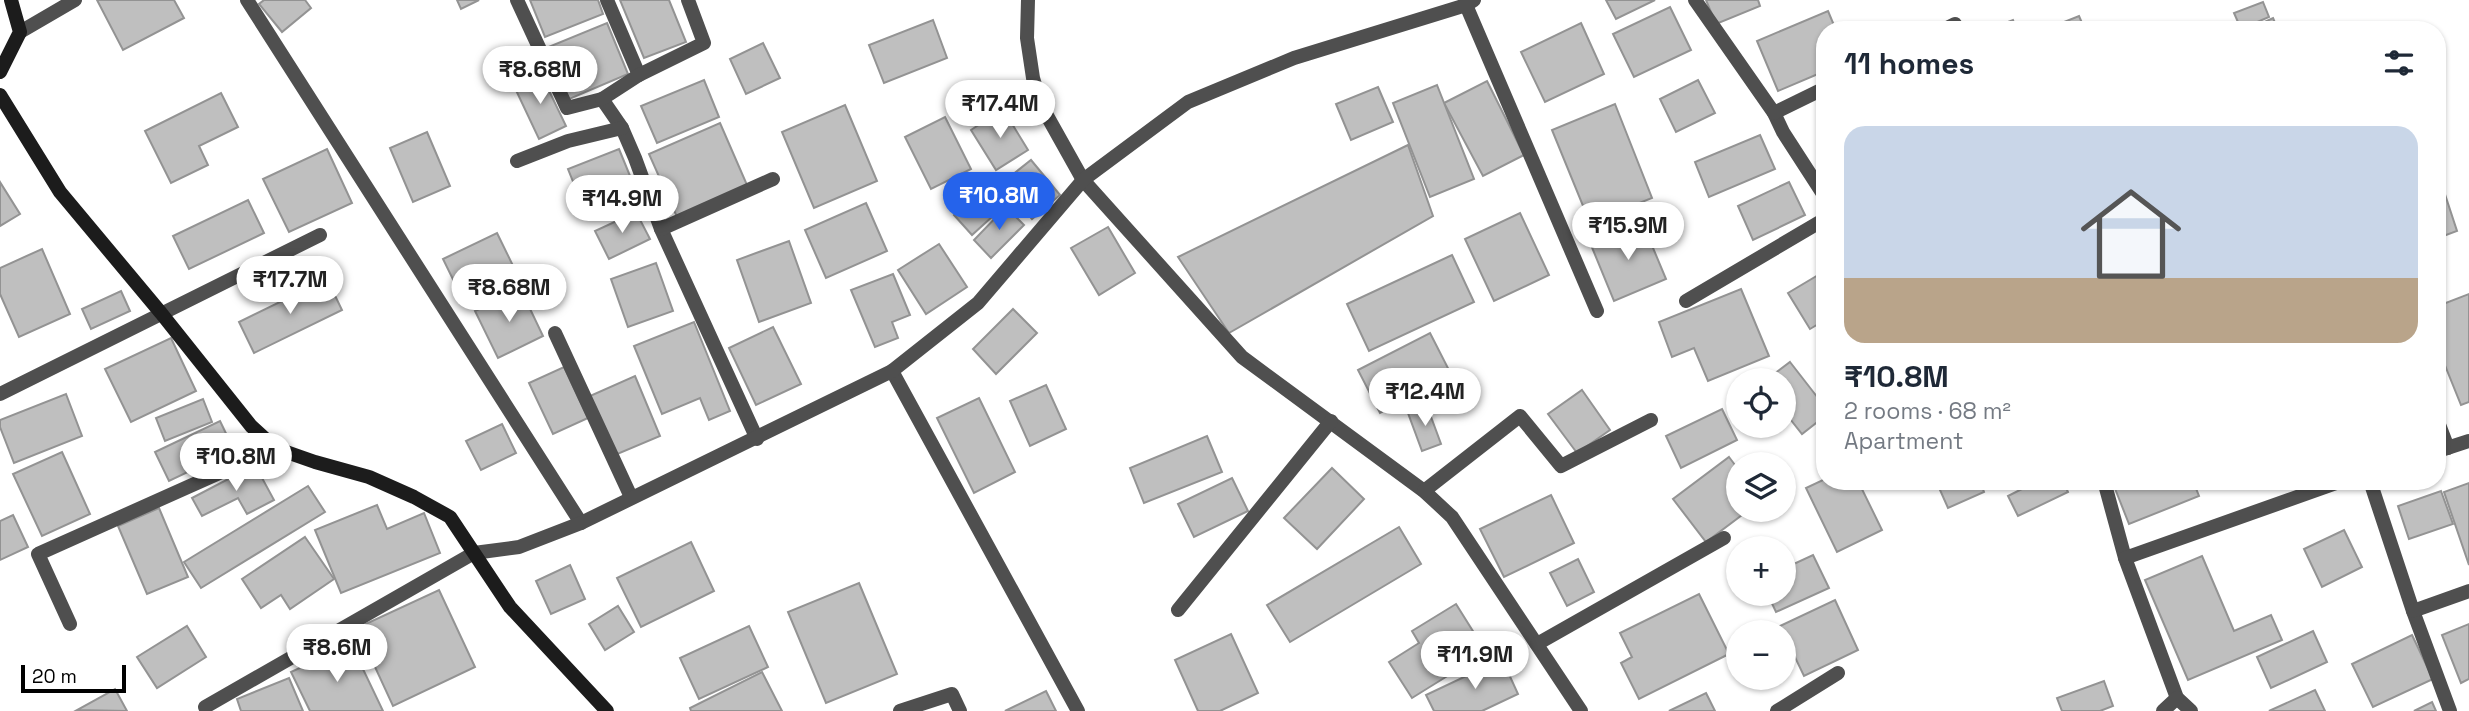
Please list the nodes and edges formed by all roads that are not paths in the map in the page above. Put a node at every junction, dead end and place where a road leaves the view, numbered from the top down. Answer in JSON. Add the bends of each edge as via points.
{"nodes":[{"id":1,"x":11,"y":0,"type":"edge"},
{"id":2,"x":75,"y":0,"type":"edge"},
{"id":3,"x":247,"y":0,"type":"edge"},
{"id":4,"x":517,"y":0,"type":"edge"},
{"id":5,"x":607,"y":0,"type":"edge"},
{"id":6,"x":688,"y":0,"type":"edge"},
{"id":7,"x":1028,"y":0,"type":"edge"},
{"id":8,"x":1695,"y":0,"type":"edge"},
{"id":9,"x":1470,"y":2,"type":"edge"},
{"id":10,"x":20,"y":32,"type":"junction"},
{"id":11,"x":0,"y":72,"type":"edge"},
{"id":12,"x":639,"y":75,"type":"junction"},
{"id":13,"x":1816,"y":92,"type":"edge"},
{"id":14,"x":0,"y":95,"type":"edge"},
{"id":15,"x":602,"y":99,"type":"junction"},
{"id":16,"x":1774,"y":113,"type":"junction"},
{"id":17,"x":622,"y":128,"type":"junction"},
{"id":18,"x":517,"y":161,"type":"dead end"},
{"id":19,"x":773,"y":179,"type":"dead end"},
{"id":20,"x":1083,"y":180,"type":"junction"},
{"id":21,"x":1816,"y":183,"type":"edge"},
{"id":22,"x":1816,"y":224,"type":"edge"},
{"id":23,"x":661,"y":229,"type":"junction"},
{"id":24,"x":320,"y":235,"type":"dead end"},
{"id":25,"x":1686,"y":300,"type":"dead end"},
{"id":26,"x":1597,"y":311,"type":"dead end"},
{"id":27,"x":162,"y":313,"type":"junction"},
{"id":28,"x":555,"y":333,"type":"dead end"},
{"id":29,"x":892,"y":371,"type":"junction"},
{"id":30,"x":0,"y":394,"type":"edge"},
{"id":31,"x":1651,"y":420,"type":"dead end"},
{"id":32,"x":1331,"y":421,"type":"junction"},
{"id":33,"x":757,"y":439,"type":"junction"},
{"id":34,"x":2469,"y":441,"type":"edge"},
{"id":35,"x":275,"y":448,"type":"junction"},
{"id":36,"x":2446,"y":449,"type":"edge"},
{"id":37,"x":2106,"y":490,"type":"edge"},
{"id":38,"x":2314,"y":490,"type":"edge"},
{"id":39,"x":2373,"y":490,"type":"edge"},
{"id":40,"x":1423,"y":491,"type":"junction"},
{"id":41,"x":631,"y":497,"type":"junction"},
{"id":42,"x":581,"y":523,"type":"junction"},
{"id":43,"x":1724,"y":538,"type":"dead end"},
{"id":44,"x":474,"y":553,"type":"junction"},
{"id":45,"x":2125,"y":558,"type":"junction"},
{"id":46,"x":2469,"y":591,"type":"edge"},
{"id":47,"x":1178,"y":610,"type":"dead end"},
{"id":48,"x":2413,"y":611,"type":"junction"},
{"id":49,"x":70,"y":624,"type":"dead end"},
{"id":50,"x":1536,"y":643,"type":"junction"},
{"id":51,"x":1838,"y":673,"type":"dead end"},
{"id":52,"x":2177,"y":698,"type":"junction"},
{"id":53,"x":205,"y":707,"type":"dead end"},
{"id":54,"x":607,"y":711,"type":"edge"},
{"id":55,"x":900,"y":711,"type":"edge"},
{"id":56,"x":960,"y":711,"type":"edge"},
{"id":57,"x":1078,"y":711,"type":"edge"},
{"id":58,"x":1581,"y":711,"type":"edge"},
{"id":59,"x":1777,"y":711,"type":"edge"},
{"id":60,"x":2163,"y":711,"type":"edge"},
{"id":61,"x":2191,"y":711,"type":"edge"},
{"id":62,"x":2450,"y":711,"type":"edge"}],
"edges":[{"from":1,"to":10,"type":"street"},
{"from":2,"to":10,"type":"street"},
{"from":3,"to":42,"type":"street"},
{"from":4,"to":15,"type":"street","via":[[567,108]]},
{"from":5,"to":12,"type":"street"},
{"from":6,"to":12,"type":"street","via":[[704,43]]},
{"from":7,"to":20,"type":"street","via":[[1032,78],[1041,105]]},
{"from":8,"to":16,"type":"street"},
{"from":9,"to":20,"type":"street","via":[[1294,58],[1188,102]]},
{"from":9,"to":26,"type":"street"},
{"from":10,"to":11,"type":"street"},
{"from":12,"to":15,"type":"street"},
{"from":13,"to":16,"type":"street"},
{"from":14,"to":27,"type":"street","via":[[60,192]]},
{"from":15,"to":17,"type":"street"},
{"from":16,"to":21,"type":"street"},
{"from":17,"to":18,"type":"street","via":[[568,141]]},
{"from":17,"to":23,"type":"street"},
{"from":19,"to":23,"type":"street"},
{"from":20,"to":29,"type":"street","via":[[978,303]]},
{"from":20,"to":32,"type":"street","via":[[1242,357]]},
{"from":22,"to":25,"type":"street"},
{"from":23,"to":33,"type":"street"},
{"from":24,"to":27,"type":"street"},
{"from":27,"to":30,"type":"street"},
{"from":27,"to":35,"type":"street","via":[[251,426]]},
{"from":28,"to":41,"type":"street"},
{"from":29,"to":33,"type":"street"},
{"from":29,"to":57,"type":"street"},
{"from":31,"to":40,"type":"street","via":[[1561,466],[1520,416]]},
{"from":32,"to":40,"type":"street"},
{"from":32,"to":47,"type":"street"},
{"from":33,"to":41,"type":"street"},
{"from":34,"to":36,"type":"street"},
{"from":35,"to":44,"type":"street","via":[[369,477],[414,497],[450,517]]},
{"from":35,"to":49,"type":"street","via":[[38,554]]},
{"from":37,"to":45,"type":"street"},
{"from":38,"to":45,"type":"street"},
{"from":39,"to":48,"type":"street"},
{"from":40,"to":50,"type":"street","via":[[1452,517]]},
{"from":41,"to":42,"type":"street"},
{"from":42,"to":44,"type":"street","via":[[519,547]]},
{"from":43,"to":50,"type":"street"},
{"from":44,"to":53,"type":"street"},
{"from":44,"to":54,"type":"street","via":[[510,607]]},
{"from":45,"to":52,"type":"street"},
{"from":46,"to":48,"type":"street"},
{"from":48,"to":62,"type":"street"},
{"from":50,"to":58,"type":"street"},
{"from":51,"to":59,"type":"street"},
{"from":52,"to":60,"type":"street"},
{"from":52,"to":61,"type":"street"},
{"from":55,"to":56,"type":"street","via":[[952,694]]}]}
